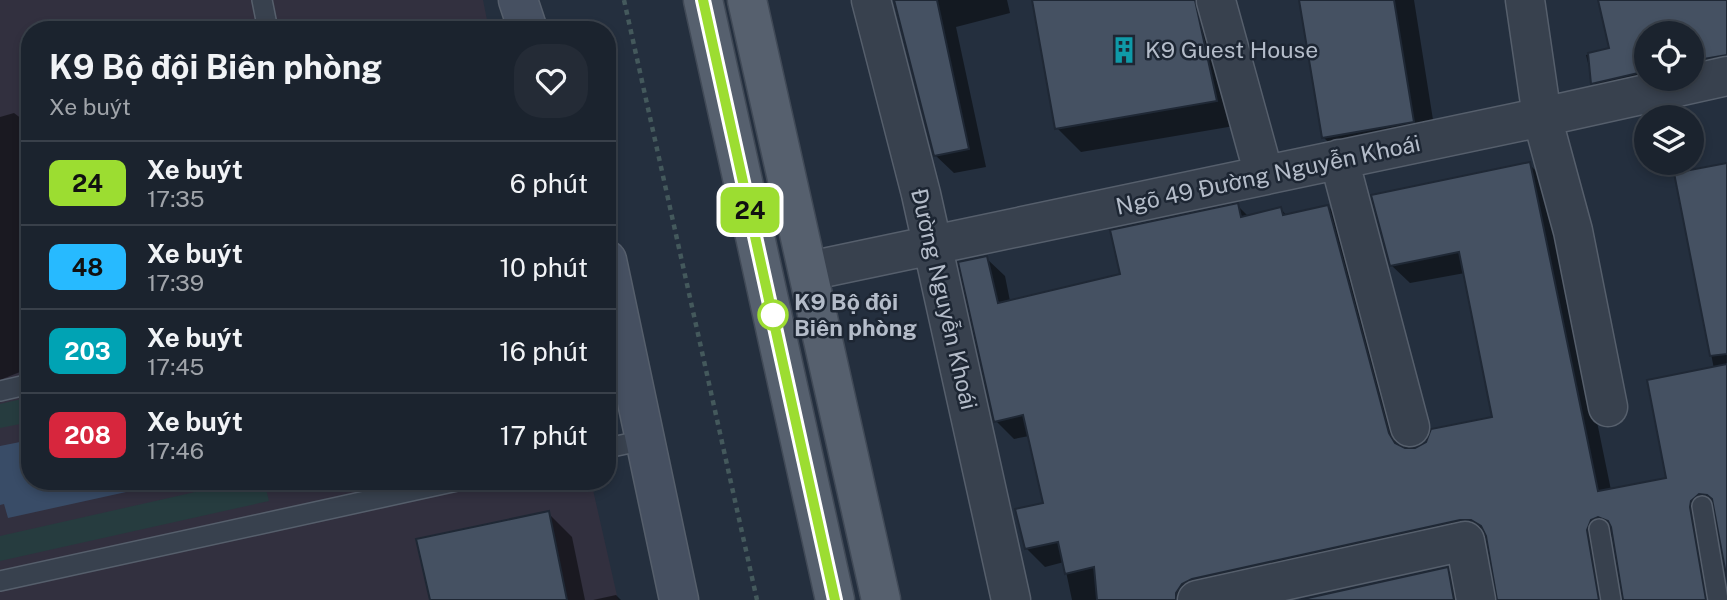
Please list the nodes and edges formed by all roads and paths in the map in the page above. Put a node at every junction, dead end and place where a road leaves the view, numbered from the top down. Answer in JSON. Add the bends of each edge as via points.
{"nodes":[{"id":1,"x":262,"y":0,"type":"edge"},
{"id":2,"x":518,"y":0,"type":"edge"},
{"id":3,"x":624,"y":0,"type":"edge"},
{"id":4,"x":703,"y":0,"type":"edge"},
{"id":5,"x":747,"y":0,"type":"edge"},
{"id":6,"x":871,"y":0,"type":"edge"},
{"id":7,"x":1525,"y":0,"type":"edge"},
{"id":8,"x":1216,"y":1,"type":"edge"},
{"id":9,"x":266,"y":21,"type":"edge"},
{"id":10,"x":524,"y":21,"type":"edge"},
{"id":11,"x":1727,"y":76,"type":"edge"},
{"id":12,"x":1542,"y":117,"type":"junction"},
{"id":13,"x":1339,"y":159,"type":"junction"},
{"id":14,"x":1264,"y":176,"type":"junction"},
{"id":15,"x":933,"y":247,"type":"junction"},
{"id":16,"x":809,"y":271,"type":"junction"},
{"id":17,"x":616,"y":303,"type":"edge"},
{"id":18,"x":21,"y":386,"type":"edge"},
{"id":19,"x":0,"y":391,"type":"edge"},
{"id":20,"x":1608,"y":407,"type":"dead end"},
{"id":21,"x":1410,"y":427,"type":"dead end"},
{"id":22,"x":645,"y":440,"type":"junction"},
{"id":23,"x":616,"y":446,"type":"edge"},
{"id":24,"x":416,"y":490,"type":"edge"},
{"id":25,"x":1702,"y":506,"type":"dead end"},
{"id":26,"x":1599,"y":529,"type":"dead end"},
{"id":27,"x":0,"y":581,"type":"edge"},
{"id":28,"x":679,"y":600,"type":"edge"},
{"id":29,"x":757,"y":600,"type":"edge"},
{"id":30,"x":835,"y":600,"type":"edge"},
{"id":31,"x":881,"y":600,"type":"edge"},
{"id":32,"x":1011,"y":600,"type":"edge"},
{"id":33,"x":1197,"y":600,"type":"edge"},
{"id":34,"x":1476,"y":600,"type":"edge"},
{"id":35,"x":1611,"y":600,"type":"edge"},
{"id":36,"x":1718,"y":600,"type":"edge"}],
"edges":[{"from":1,"to":9,"type":"lane"},
{"from":2,"to":10,"type":"main road"},
{"from":3,"to":29,"type":"path"},
{"from":4,"to":30,"type":"main road"},
{"from":5,"to":16,"type":"main road"},
{"from":6,"to":15,"type":"street","name":"Đường Nguyễn Khoái"},
{"from":7,"to":12,"type":"street"},
{"from":8,"to":14,"type":"street"},
{"from":11,"to":12,"type":"street","name":"Ngõ 49 Đường Nguyễn Khoái"},
{"from":12,"to":13,"type":"street","name":"Ngõ 49 Đường Nguyễn Khoái"},
{"from":12,"to":20,"type":"street","via":[[1573,231]]},
{"from":13,"to":14,"type":"street","name":"Ngõ 49 Đường Nguyễn Khoái"},
{"from":13,"to":21,"type":"street"},
{"from":14,"to":15,"type":"street","name":"Ngõ 49 Đường Nguyễn Khoái"},
{"from":15,"to":16,"type":"street","name":"Ngõ 49 Đường Nguyễn Khoái"},
{"from":15,"to":32,"type":"street","name":"Đường Nguyễn Khoái"},
{"from":16,"to":31,"type":"main road"},
{"from":17,"to":22,"type":"main road"},
{"from":18,"to":19,"type":"lane"},
{"from":22,"to":23,"type":"lane"},
{"from":22,"to":28,"type":"main road"},
{"from":24,"to":27,"type":"lane"},
{"from":25,"to":36,"type":"lane"},
{"from":26,"to":35,"type":"lane"},
{"from":33,"to":34,"type":"street","via":[[1465,541]]}]}
